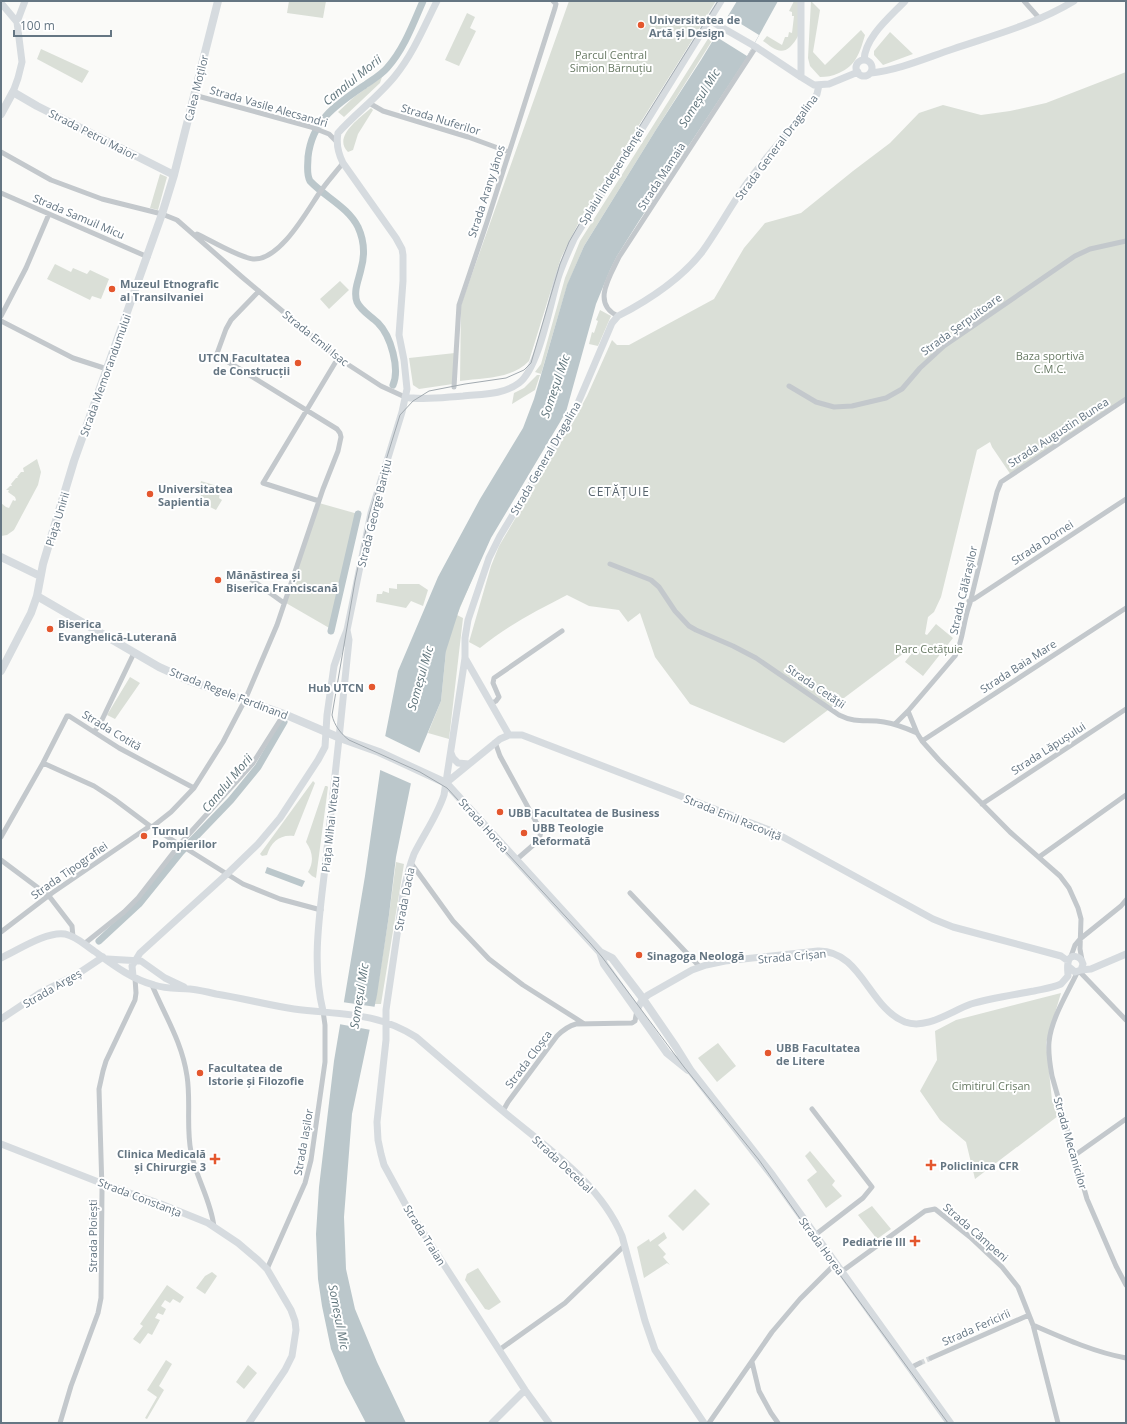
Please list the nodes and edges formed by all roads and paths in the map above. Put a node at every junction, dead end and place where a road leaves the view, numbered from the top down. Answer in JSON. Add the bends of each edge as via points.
{"nodes":[{"id":1,"x":25,"y":1,"type":"edge"},
{"id":2,"x":218,"y":1,"type":"edge"},
{"id":3,"x":437,"y":1,"type":"edge"},
{"id":4,"x":720,"y":1,"type":"edge"},
{"id":5,"x":801,"y":1,"type":"edge"},
{"id":6,"x":905,"y":1,"type":"edge"},
{"id":7,"x":1024,"y":1,"type":"edge"},
{"id":8,"x":1074,"y":1,"type":"edge"},
{"id":9,"x":554,"y":2,"type":"edge"},
{"id":10,"x":1,"y":3,"type":"edge"},
{"id":11,"x":1040,"y":19,"type":"junction"},
{"id":12,"x":709,"y":20,"type":"junction"},
{"id":13,"x":17,"y":22,"type":"junction"},
{"id":14,"x":754,"y":46,"type":"junction"},
{"id":15,"x":864,"y":60,"type":"junction"},
{"id":16,"x":858,"y":72,"type":"junction"},
{"id":17,"x":871,"y":72,"type":"junction"},
{"id":18,"x":801,"y":78,"type":"junction"},
{"id":19,"x":819,"y":85,"type":"junction"},
{"id":20,"x":13,"y":92,"type":"junction"},
{"id":21,"x":194,"y":95,"type":"junction"},
{"id":22,"x":369,"y":103,"type":"junction"},
{"id":23,"x":1,"y":114,"type":"edge"},
{"id":24,"x":336,"y":141,"type":"junction"},
{"id":25,"x":1,"y":152,"type":"edge"},
{"id":26,"x":509,"y":152,"type":"junction"},
{"id":27,"x":343,"y":163,"type":"junction"},
{"id":28,"x":174,"y":175,"type":"junction"},
{"id":29,"x":1,"y":193,"type":"edge"},
{"id":30,"x":49,"y":214,"type":"junction"},
{"id":31,"x":162,"y":214,"type":"junction"},
{"id":32,"x":190,"y":231,"type":"junction"},
{"id":33,"x":1126,"y":241,"type":"edge"},
{"id":34,"x":148,"y":257,"type":"junction"},
{"id":35,"x":259,"y":291,"type":"junction"},
{"id":36,"x":1,"y":316,"type":"edge"},
{"id":37,"x":618,"y":316,"type":"junction"},
{"id":38,"x":1,"y":321,"type":"edge"},
{"id":39,"x":338,"y":358,"type":"junction"},
{"id":40,"x":532,"y":366,"type":"joint"},
{"id":41,"x":107,"y":369,"type":"junction"},
{"id":42,"x":789,"y":386,"type":"dead end"},
{"id":43,"x":454,"y":387,"type":"dead end"},
{"id":44,"x":406,"y":397,"type":"junction"},
{"id":45,"x":1126,"y":399,"type":"edge"},
{"id":46,"x":306,"y":410,"type":"junction"},
{"id":47,"x":74,"y":462,"type":"joint"},
{"id":48,"x":1001,"y":482,"type":"joint"},
{"id":49,"x":1126,"y":499,"type":"edge"},
{"id":50,"x":319,"y":501,"type":"junction"},
{"id":51,"x":1,"y":557,"type":"edge"},
{"id":52,"x":610,"y":564,"type":"dead end"},
{"id":53,"x":241,"y":572,"type":"dead end"},
{"id":54,"x":40,"y":576,"type":"junction"},
{"id":55,"x":37,"y":596,"type":"junction"},
{"id":56,"x":969,"y":600,"type":"junction"},
{"id":57,"x":284,"y":603,"type":"junction"},
{"id":58,"x":1126,"y":608,"type":"edge"},
{"id":59,"x":347,"y":630,"type":"junction"},
{"id":60,"x":562,"y":631,"type":"dead end"},
{"id":61,"x":134,"y":653,"type":"junction"},
{"id":62,"x":465,"y":658,"type":"junction"},
{"id":63,"x":1,"y":671,"type":"edge"},
{"id":64,"x":245,"y":700,"type":"junction"},
{"id":65,"x":492,"y":703,"type":"junction"},
{"id":66,"x":1126,"y":709,"type":"edge"},
{"id":67,"x":908,"y":711,"type":"junction"},
{"id":68,"x":284,"y":714,"type":"junction"},
{"id":69,"x":895,"y":724,"type":"junction"},
{"id":70,"x":326,"y":731,"type":"junction"},
{"id":71,"x":94,"y":732,"type":"junction"},
{"id":72,"x":917,"y":733,"type":"junction"},
{"id":73,"x":509,"y":735,"type":"junction"},
{"id":74,"x":340,"y":738,"type":"junction"},
{"id":75,"x":922,"y":741,"type":"junction"},
{"id":76,"x":495,"y":742,"type":"junction"},
{"id":77,"x":451,"y":753,"type":"junction"},
{"id":78,"x":43,"y":763,"type":"junction"},
{"id":79,"x":469,"y":764,"type":"junction"},
{"id":80,"x":446,"y":783,"type":"junction"},
{"id":81,"x":194,"y":788,"type":"junction"},
{"id":82,"x":1126,"y":795,"type":"edge"},
{"id":83,"x":982,"y":804,"type":"junction"},
{"id":84,"x":151,"y":826,"type":"junction"},
{"id":85,"x":1,"y":837,"type":"edge"},
{"id":86,"x":181,"y":845,"type":"junction"},
{"id":87,"x":1039,"y":857,"type":"junction"},
{"id":88,"x":1,"y":860,"type":"edge"},
{"id":89,"x":516,"y":860,"type":"junction"},
{"id":90,"x":411,"y":863,"type":"junction"},
{"id":91,"x":227,"y":874,"type":"junction"},
{"id":92,"x":630,"y":893,"type":"dead end"},
{"id":93,"x":49,"y":896,"type":"junction"},
{"id":94,"x":1126,"y":900,"type":"edge"},
{"id":95,"x":321,"y":910,"type":"junction"},
{"id":96,"x":1,"y":932,"type":"edge"},
{"id":97,"x":73,"y":937,"type":"junction"},
{"id":98,"x":1080,"y":939,"type":"junction"},
{"id":99,"x":84,"y":944,"type":"junction"},
{"id":100,"x":600,"y":952,"type":"junction"},
{"id":101,"x":1126,"y":954,"type":"edge"},
{"id":102,"x":1,"y":958,"type":"edge"},
{"id":103,"x":104,"y":958,"type":"junction"},
{"id":104,"x":1083,"y":961,"type":"junction"},
{"id":105,"x":134,"y":962,"type":"junction"},
{"id":106,"x":1069,"y":962,"type":"junction"},
{"id":107,"x":1103,"y":964,"type":"junction"},
{"id":108,"x":699,"y":966,"type":"junction"},
{"id":109,"x":1080,"y":971,"type":"junction"},
{"id":110,"x":1068,"y":976,"type":"junction"},
{"id":111,"x":134,"y":977,"type":"junction"},
{"id":112,"x":152,"y":985,"type":"junction"},
{"id":113,"x":190,"y":989,"type":"junction"},
{"id":114,"x":1065,"y":997,"type":"junction"},
{"id":115,"x":644,"y":999,"type":"junction"},
{"id":116,"x":637,"y":1010,"type":"junction"},
{"id":117,"x":323,"y":1011,"type":"junction"},
{"id":118,"x":1,"y":1019,"type":"edge"},
{"id":119,"x":1126,"y":1020,"type":"edge"},
{"id":120,"x":386,"y":1021,"type":"junction"},
{"id":121,"x":583,"y":1023,"type":"junction"},
{"id":122,"x":690,"y":1071,"type":"junction"},
{"id":123,"x":812,"y":1109,"type":"dead end"},
{"id":124,"x":503,"y":1111,"type":"junction"},
{"id":125,"x":1126,"y":1119,"type":"edge"},
{"id":126,"x":1,"y":1144,"type":"edge"},
{"id":127,"x":1074,"y":1155,"type":"junction"},
{"id":128,"x":101,"y":1183,"type":"junction"},
{"id":129,"x":214,"y":1227,"type":"junction"},
{"id":130,"x":815,"y":1235,"type":"junction"},
{"id":131,"x":624,"y":1246,"type":"junction"},
{"id":132,"x":835,"y":1264,"type":"junction"},
{"id":133,"x":268,"y":1269,"type":"junction"},
{"id":134,"x":841,"y":1272,"type":"junction"},
{"id":135,"x":1125,"y":1281,"type":"edge"},
{"id":136,"x":1029,"y":1315,"type":"junction"},
{"id":137,"x":1033,"y":1325,"type":"junction"},
{"id":138,"x":499,"y":1350,"type":"junction"},
{"id":139,"x":931,"y":1358,"type":"tunnel mouth"},
{"id":140,"x":1126,"y":1358,"type":"edge"},
{"id":141,"x":752,"y":1362,"type":"junction"},
{"id":142,"x":920,"y":1363,"type":"tunnel mouth"},
{"id":143,"x":910,"y":1368,"type":"junction"},
{"id":144,"x":525,"y":1390,"type":"junction"},
{"id":145,"x":1057,"y":1422,"type":"edge"},
{"id":146,"x":60,"y":1423,"type":"edge"},
{"id":147,"x":248,"y":1423,"type":"edge"},
{"id":148,"x":492,"y":1423,"type":"edge"},
{"id":149,"x":549,"y":1423,"type":"edge"},
{"id":150,"x":704,"y":1423,"type":"edge"},
{"id":151,"x":709,"y":1423,"type":"edge"},
{"id":152,"x":778,"y":1423,"type":"edge"},
{"id":153,"x":950,"y":1423,"type":"edge"}],
"edges":[{"from":1,"to":13,"type":"street"},
{"from":2,"to":21,"type":"main road","name":"Calea Moților"},
{"from":3,"to":22,"type":"street","via":[[401,69]]},
{"from":4,"to":12,"type":"street","name":"Splaiul Independenței"},
{"from":5,"to":18,"type":"street"},
{"from":6,"to":15,"type":"street","via":[[871,38]]},
{"from":7,"to":11,"type":"street"},
{"from":8,"to":11,"type":"street"},
{"from":9,"to":26,"type":"street","name":"Strada Arany János","via":[[555,8]]},
{"from":10,"to":13,"type":"street"},
{"from":11,"to":17,"type":"street","via":[[921,60]]},
{"from":12,"to":14,"type":"street"},
{"from":12,"to":40,"type":"street","name":"Splaiul Independenței","via":[[574,238],[558,279]]},
{"from":13,"to":20,"type":"street","via":[[22,62]]},
{"from":14,"to":18,"type":"street"},
{"from":14,"to":37,"type":"street","name":"Strada Mamaia","via":[[740,73],[619,257],[604,295],[606,308]]},
{"from":15,"to":16,"type":"street","via":[[857,65]]},
{"from":15,"to":17,"type":"street","via":[[871,64]]},
{"from":16,"to":17,"type":"street","via":[[863,76]]},
{"from":16,"to":19,"type":"street","name":"Strada General Dragalina","via":[[836,82]]},
{"from":18,"to":19,"type":"street"},
{"from":19,"to":37,"type":"street","name":"Strada General Dragalina","via":[[812,102],[746,184],[695,260],[666,286]]},
{"from":20,"to":23,"type":"main road"},
{"from":20,"to":28,"type":"main road","name":"Strada Petru Maior"},
{"from":21,"to":24,"type":"street","name":"Strada Vasile Alecsandri","via":[[321,130]]},
{"from":21,"to":28,"type":"main road","name":"Calea Moților"},
{"from":22,"to":24,"type":"street","via":[[338,132]]},
{"from":22,"to":26,"type":"street","name":"Strada Nuferilor","via":[[383,111]]},
{"from":24,"to":27,"type":"street","name":"Strada George Barițiu"},
{"from":25,"to":31,"type":"street","name":"Strada Emil Isac","via":[[51,180],[102,200]]},
{"from":26,"to":43,"type":"street","name":"Strada Arany János","via":[[459,305]]},
{"from":27,"to":32,"type":"street","via":[[295,230],[278,248],[262,258],[253,259],[234,253]]},
{"from":27,"to":44,"type":"street","name":"Strada George Barițiu","via":[[402,249],[399,335],[407,386]]},
{"from":28,"to":31,"type":"main road","name":"Strada Memorandumului"},
{"from":29,"to":30,"type":"street","name":"Strada Samuil Micu"},
{"from":30,"to":34,"type":"street","name":"Strada Samuil Micu"},
{"from":30,"to":36,"type":"street","via":[[26,268]]},
{"from":31,"to":32,"type":"street","name":"Strada Emil Isac","via":[[177,220]]},
{"from":31,"to":34,"type":"main road","name":"Strada Memorandumului"},
{"from":32,"to":35,"type":"street","name":"Strada Emil Isac"},
{"from":33,"to":42,"type":"street","name":"Strada Șerpuitoare","via":[[1090,249],[1075,256],[944,346],[902,389],[886,398],[852,406],[834,407],[816,402]]},
{"from":34,"to":41,"type":"main road","name":"Strada Memorandumului"},
{"from":35,"to":39,"type":"street","name":"Strada Emil Isac"},
{"from":35,"to":46,"type":"street","name":"Strada Tipografiei","via":[[231,320],[216,357]]},
{"from":37,"to":62,"type":"street","name":"Strada General Dragalina","via":[[610,326],[572,416],[494,548],[468,620]]},
{"from":38,"to":41,"type":"street","via":[[73,358]]},
{"from":39,"to":44,"type":"street","name":"Strada Emil Isac","via":[[381,386]]},
{"from":39,"to":46,"type":"street"},
{"from":40,"to":44,"type":"street","name":"Strada Emil Isac","via":[[520,382],[499,392],[421,399]]},
{"from":41,"to":47,"type":"main road","name":"Strada Memorandumului"},
{"from":44,"to":59,"type":"street","name":"Strada George Barițiu","via":[[371,512]]},
{"from":45,"to":48,"type":"street","name":"Strada Augustin Bunea"},
{"from":46,"to":50,"type":"street","name":"Strada Tipografiei","via":[[337,429],[341,437]]},
{"from":46,"to":50,"type":"street","via":[[263,483]]},
{"from":47,"to":54,"type":"main road","name":"Piața Unirii"},
{"from":48,"to":56,"type":"street","name":"Strada Călărașilor"},
{"from":49,"to":56,"type":"street","name":"Strada Dornei"},
{"from":50,"to":57,"type":"street","name":"Strada Tipografiei"},
{"from":51,"to":54,"type":"main road"},
{"from":52,"to":69,"type":"street","name":"Strada Cetății","via":[[651,580],[689,626],[756,658],[839,715],[851,720]]},
{"from":53,"to":57,"type":"street"},
{"from":54,"to":55,"type":"main road","name":"Piața Unirii"},
{"from":55,"to":61,"type":"main road","name":"Strada Regele Ferdinand"},
{"from":55,"to":63,"type":"main road","name":"Piața Unirii"},
{"from":56,"to":67,"type":"street","name":"Strada Călărașilor","via":[[955,656]]},
{"from":57,"to":64,"type":"street","name":"Strada Tipografiei"},
{"from":58,"to":75,"type":"street","name":"Strada Baia Mare"},
{"from":59,"to":70,"type":"street","name":"Strada George Barițiu","via":[[334,666]]},
{"from":59,"to":74,"type":"street","name":"Strada George Barițiu","via":[[349,640]]},
{"from":60,"to":65,"type":"street","via":[[494,678],[493,683],[499,697]]},
{"from":61,"to":64,"type":"main road","name":"Strada Regele Ferdinand","via":[[190,681]]},
{"from":61,"to":71,"type":"street"},
{"from":62,"to":65,"type":"street"},
{"from":62,"to":77,"type":"street","name":"Strada General Dragalina"},
{"from":64,"to":68,"type":"main road","name":"Strada Regele Ferdinand"},
{"from":64,"to":81,"type":"street","name":"Strada Tipografiei","via":[[223,742]]},
{"from":65,"to":73,"type":"street"},
{"from":66,"to":83,"type":"street","name":"Strada Lăpușului"},
{"from":67,"to":69,"type":"street","name":"Strada Călărașilor"},
{"from":67,"to":72,"type":"street"},
{"from":68,"to":70,"type":"main road","name":"Strada Regele Ferdinand"},
{"from":68,"to":86,"type":"street","via":[[253,763]]},
{"from":69,"to":72,"type":"street","name":"Strada Cetății"},
{"from":70,"to":74,"type":"main road","name":"Strada Regele Ferdinand"},
{"from":70,"to":91,"type":"street","via":[[325,747],[320,757],[283,813],[258,844]]},
{"from":71,"to":78,"type":"street","name":"Strada Cotită","via":[[67,716]]},
{"from":71,"to":81,"type":"street","name":"Strada Cotită"},
{"from":72,"to":75,"type":"street"},
{"from":73,"to":76,"type":"street"},
{"from":73,"to":106,"type":"street","name":"Strada Emil Racoviță","via":[[531,738],[772,831],[933,919],[953,927],[1061,956]]},
{"from":74,"to":80,"type":"main road","name":"Strada Horea","via":[[379,752]]},
{"from":74,"to":95,"type":"street","name":"Piața Mihai Viteazu"},
{"from":75,"to":83,"type":"street"},
{"from":76,"to":79,"type":"street"},
{"from":76,"to":89,"type":"street","via":[[541,831],[538,840]]},
{"from":77,"to":79,"type":"street","via":[[458,763]]},
{"from":77,"to":80,"type":"street","name":"Strada General Dragalina"},
{"from":78,"to":84,"type":"street","via":[[94,786]]},
{"from":78,"to":85,"type":"street"},
{"from":79,"to":80,"type":"street"},
{"from":80,"to":89,"type":"main road","name":"Strada Horea"},
{"from":80,"to":90,"type":"street","name":"Strada Dacia","via":[[439,809]]},
{"from":81,"to":84,"type":"street","name":"Strada Tipografiei","via":[[171,812]]},
{"from":82,"to":87,"type":"street"},
{"from":83,"to":87,"type":"street"},
{"from":84,"to":86,"type":"street"},
{"from":84,"to":93,"type":"street","name":"Strada Tipografiei"},
{"from":86,"to":91,"type":"street"},
{"from":86,"to":99,"type":"street","via":[[131,906]]},
{"from":87,"to":98,"type":"street","via":[[1060,876],[1074,897],[1081,919]]},
{"from":88,"to":93,"type":"street"},
{"from":89,"to":100,"type":"main road","name":"Strada Horea"},
{"from":90,"to":120,"type":"street","name":"Strada Dacia","via":[[403,894]]},
{"from":90,"to":121,"type":"street","via":[[453,921],[489,959],[523,985]]},
{"from":91,"to":95,"type":"street","via":[[243,884],[280,899]]},
{"from":91,"to":105,"type":"street","via":[[145,947]]},
{"from":92,"to":108,"type":"street"},
{"from":93,"to":96,"type":"street","name":"Strada Tipografiei"},
{"from":93,"to":97,"type":"street","via":[[72,926]]},
{"from":94,"to":98,"type":"street"},
{"from":95,"to":117,"type":"street","name":"Piața Mihai Viteazu","via":[[317,966]]},
{"from":97,"to":99,"type":"street"},
{"from":97,"to":102,"type":"street","via":[[62,934],[49,936]]},
{"from":98,"to":104,"type":"street","via":[[1080,954]]},
{"from":98,"to":106,"type":"street"},
{"from":99,"to":103,"type":"street"},
{"from":100,"to":115,"type":"main road","name":"Strada Horea","via":[[612,958]]},
{"from":100,"to":116,"type":"main road","name":"Strada Horea","via":[[604,964]]},
{"from":101,"to":107,"type":"street"},
{"from":103,"to":105,"type":"street"},
{"from":103,"to":111,"type":"street"},
{"from":103,"to":118,"type":"street","name":"Strada Argeș","via":[[40,992]]},
{"from":104,"to":106,"type":"street","via":[[1077,956]]},
{"from":104,"to":107,"type":"street","via":[[1088,964]]},
{"from":104,"to":109,"type":"street"},
{"from":105,"to":111,"type":"street","via":[[131,968]]},
{"from":105,"to":113,"type":"street","via":[[145,963],[174,983]]},
{"from":106,"to":109,"type":"street","via":[[1073,971]]},
{"from":106,"to":110,"type":"street","name":"Strada Mecanicilor"},
{"from":107,"to":109,"type":"street"},
{"from":108,"to":110,"type":"street","name":"Strada Crișan","via":[[810,952],[832,952],[847,961],[894,1016],[915,1024],[931,1021],[972,1004],[1056,986]]},
{"from":108,"to":115,"type":"street","name":"Strada Crișan"},
{"from":109,"to":114,"type":"street","name":"Strada Mecanicilor"},
{"from":109,"to":119,"type":"street"},
{"from":110,"to":114,"type":"street","name":"Strada Mecanicilor"},
{"from":111,"to":112,"type":"street"},
{"from":111,"to":128,"type":"street","name":"Strada Ploiești","via":[[135,1000],[112,1046],[100,1080]]},
{"from":112,"to":113,"type":"street"},
{"from":112,"to":129,"type":"street","via":[[173,1028],[184,1060],[191,1152],[210,1205]]},
{"from":113,"to":117,"type":"street","name":"Strada Decebal","via":[[292,1009]]},
{"from":114,"to":127,"type":"street","name":"Strada Mecanicilor","via":[[1049,1042],[1052,1076]]},
{"from":115,"to":116,"type":"street","name":"Strada Crișan"},
{"from":115,"to":122,"type":"main road","name":"Strada Horea"},
{"from":116,"to":121,"type":"street","name":"Strada Cloșca","via":[[635,1021],[632,1023]]},
{"from":116,"to":122,"type":"main road","name":"Strada Horea","via":[[667,1053]]},
{"from":117,"to":120,"type":"street","name":"Strada Decebal"},
{"from":117,"to":133,"type":"street","name":"Strada Iașilor","via":[[326,1062],[311,1160],[305,1183]]},
{"from":120,"to":124,"type":"street","name":"Strada Decebal","via":[[416,1037]]},
{"from":120,"to":138,"type":"street","name":"Strada Traian","via":[[378,1122],[378,1140],[384,1165],[408,1209]]},
{"from":121,"to":124,"type":"street","name":"Strada Cloșca","via":[[569,1026],[556,1036]]},
{"from":122,"to":130,"type":"main road","name":"Strada Horea","via":[[761,1160]]},
{"from":123,"to":130,"type":"street","via":[[872,1186],[863,1198]]},
{"from":124,"to":131,"type":"street","name":"Strada Decebal","via":[[570,1167],[598,1196],[616,1223]]},
{"from":125,"to":127,"type":"street"},
{"from":126,"to":128,"type":"street","name":"Strada Constanța"},
{"from":127,"to":135,"type":"street","name":"Strada Mecanicilor","via":[[1087,1199]]},
{"from":128,"to":129,"type":"street","name":"Strada Constanța","via":[[161,1204]]},
{"from":128,"to":146,"type":"street","name":"Strada Ploiești","via":[[100,1305]]},
{"from":129,"to":133,"type":"street","name":"Strada Constanța","via":[[242,1246]]},
{"from":130,"to":132,"type":"main road","name":"Strada Horea"},
{"from":131,"to":138,"type":"street","via":[[565,1303]]},
{"from":131,"to":150,"type":"street","name":"Strada Decebal","via":[[655,1350]]},
{"from":132,"to":134,"type":"main road","name":"Strada Horea"},
{"from":132,"to":141,"type":"street","via":[[772,1332]]},
{"from":133,"to":147,"type":"street","name":"Strada Constanța","via":[[291,1310],[296,1336],[292,1356],[285,1370]]},
{"from":134,"to":136,"type":"street","name":"Strada Câmpeni","via":[[925,1211],[935,1209],[1002,1267],[1018,1287]]},
{"from":134,"to":143,"type":"main road","name":"Strada Horea"},
{"from":136,"to":137,"type":"street","name":"Strada Câmpeni"},
{"from":136,"to":139,"type":"street","name":"Strada Fericirii"},
{"from":137,"to":140,"type":"street","via":[[1070,1341]]},
{"from":137,"to":145,"type":"street","name":"Strada Câmpeni"},
{"from":138,"to":144,"type":"street","name":"Strada Traian"},
{"from":141,"to":151,"type":"street"},
{"from":141,"to":152,"type":"street","via":[[759,1391]]},
{"from":142,"to":143,"type":"street"},
{"from":143,"to":153,"type":"main road","name":"Strada Horea"},
{"from":144,"to":148,"type":"street"},
{"from":144,"to":149,"type":"street","name":"Strada Traian"}]}
